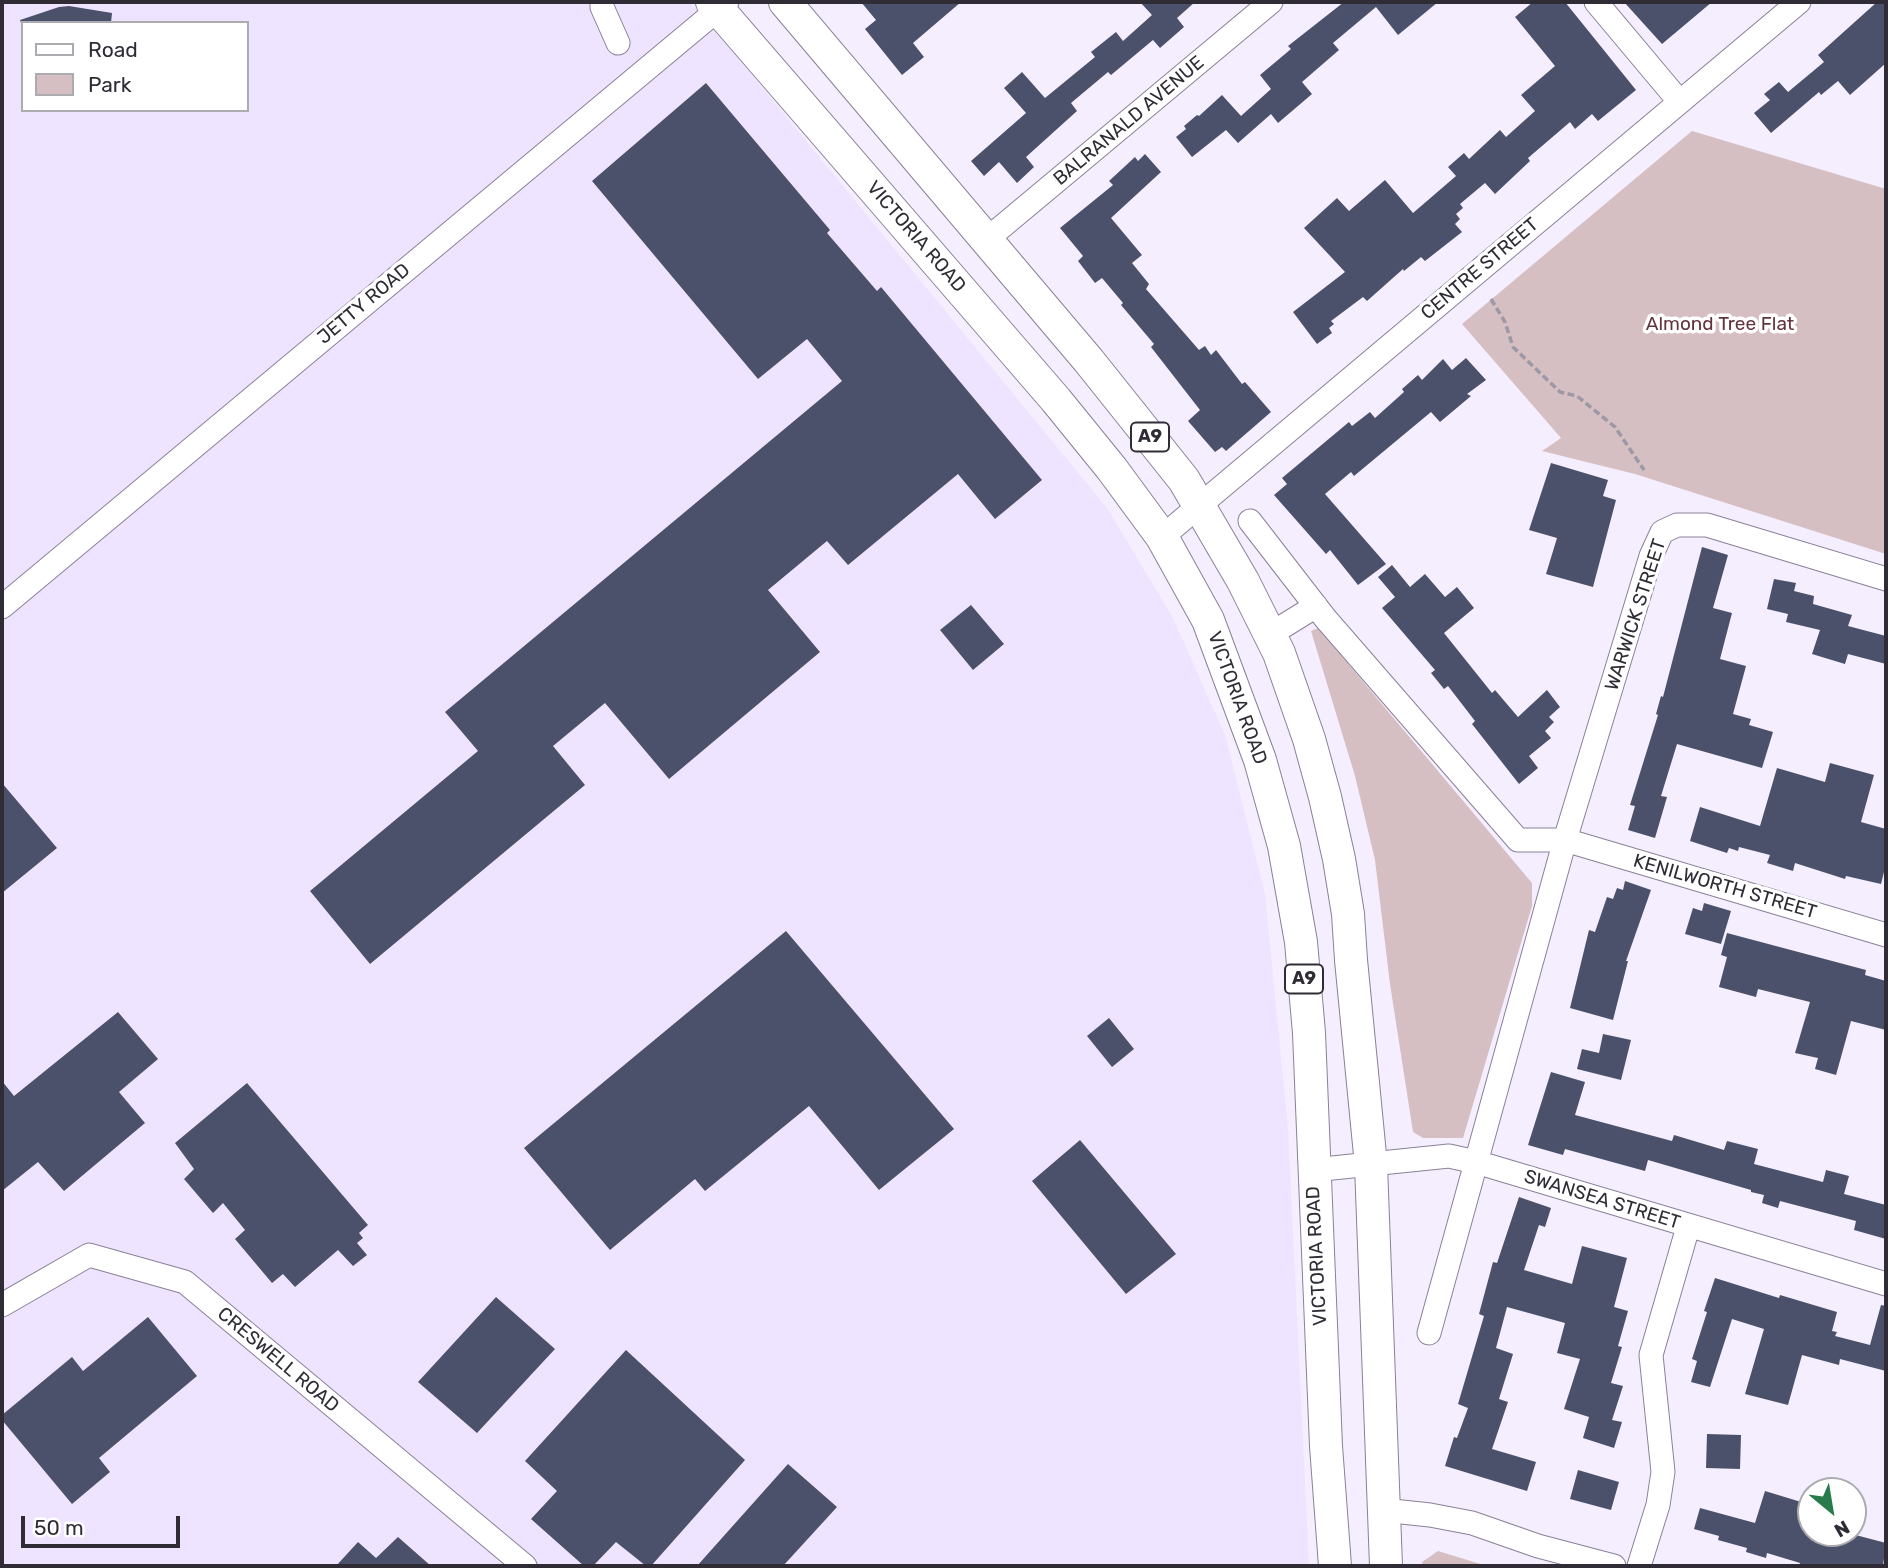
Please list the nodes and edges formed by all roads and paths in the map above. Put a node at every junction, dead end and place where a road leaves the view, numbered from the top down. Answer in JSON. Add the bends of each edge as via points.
{"nodes":[{"id":1,"x":602,"y":2,"type":"edge"},
{"id":2,"x":785,"y":2,"type":"edge"},
{"id":3,"x":1271,"y":2,"type":"edge"},
{"id":4,"x":1595,"y":2,"type":"edge"},
{"id":5,"x":1800,"y":2,"type":"edge"},
{"id":6,"x":719,"y":4,"type":"edge"},
{"id":7,"x":618,"y":43,"type":"dead end"},
{"id":8,"x":1679,"y":101,"type":"junction"},
{"id":9,"x":986,"y":240,"type":"junction"},
{"id":10,"x":1491,"y":299,"type":"dead end"},
{"id":11,"x":1644,"y":471,"type":"dead end"},
{"id":12,"x":1200,"y":506,"type":"junction"},
{"id":13,"x":1250,"y":521,"type":"dead end"},
{"id":14,"x":1162,"y":537,"type":"junction"},
{"id":15,"x":1886,"y":579,"type":"edge"},
{"id":16,"x":1316,"y":606,"type":"junction"},
{"id":17,"x":2,"y":607,"type":"edge"},
{"id":18,"x":1269,"y":635,"type":"junction"},
{"id":19,"x":1565,"y":840,"type":"junction"},
{"id":20,"x":1886,"y":935,"type":"edge"},
{"id":21,"x":1476,"y":1161,"type":"junction"},
{"id":22,"x":1371,"y":1165,"type":"junction"},
{"id":23,"x":1313,"y":1170,"type":"junction"},
{"id":24,"x":1688,"y":1227,"type":"junction"},
{"id":25,"x":1886,"y":1284,"type":"edge"},
{"id":26,"x":2,"y":1306,"type":"edge"},
{"id":27,"x":1429,"y":1333,"type":"dead end"},
{"id":28,"x":1384,"y":1510,"type":"junction"},
{"id":29,"x":525,"y":1566,"type":"edge"},
{"id":30,"x":1335,"y":1566,"type":"edge"},
{"id":31,"x":1386,"y":1566,"type":"edge"},
{"id":32,"x":1614,"y":1566,"type":"edge"},
{"id":33,"x":1639,"y":1566,"type":"edge"}],
"edges":[{"from":1,"to":7,"type":"street"},
{"from":2,"to":9,"type":"highway","number":"A9"},
{"from":3,"to":9,"type":"street","name":"BALRANALD AVENUE"},
{"from":4,"to":8,"type":"street"},
{"from":5,"to":8,"type":"street","name":"CENTRE STREET"},
{"from":6,"to":14,"type":"highway","name":"VICTORIA ROAD","number":"A9","via":[[1056,400]]},
{"from":6,"to":17,"type":"street","name":"JETTY ROAD"},
{"from":8,"to":12,"type":"street","name":"CENTRE STREET"},
{"from":9,"to":12,"type":"highway","number":"A9","via":[[1144,430]]},
{"from":10,"to":11,"type":"path","via":[[1513,347],[1560,392],[1577,396],[1615,427]]},
{"from":12,"to":14,"type":"street","name":"CENTRE STREET"},
{"from":12,"to":18,"type":"highway","number":"A9"},
{"from":13,"to":16,"type":"street"},
{"from":14,"to":23,"type":"highway","name":"VICTORIA ROAD","number":"A9","via":[[1209,620],[1261,760],[1284,846],[1302,955]]},
{"from":15,"to":19,"type":"street","name":"WARWICK STREET","via":[[1707,526],[1677,525],[1662,532]]},
{"from":16,"to":18,"type":"street"},
{"from":16,"to":19,"type":"street","via":[[1518,840]]},
{"from":18,"to":22,"type":"highway","number":"A9","via":[[1309,739],[1339,859]]},
{"from":19,"to":20,"type":"street","name":"KENILWORTH STREET"},
{"from":19,"to":21,"type":"street"},
{"from":21,"to":22,"type":"street","name":"SWANSEA STREET","via":[[1449,1156]]},
{"from":21,"to":24,"type":"street","name":"SWANSEA STREET"},
{"from":21,"to":27,"type":"street"},
{"from":22,"to":23,"type":"street","name":"SWANSEA STREET"},
{"from":22,"to":28,"type":"highway","number":"A9"},
{"from":23,"to":30,"type":"highway","name":"VICTORIA ROAD","number":"A9"},
{"from":24,"to":25,"type":"street","name":"SWANSEA STREET"},
{"from":24,"to":33,"type":"street","via":[[1651,1355],[1663,1472]]},
{"from":26,"to":29,"type":"street","name":"CRESWELL ROAD","via":[[89,1255],[185,1282]]},
{"from":28,"to":31,"type":"highway","number":"A9"},
{"from":28,"to":32,"type":"street","via":[[1472,1523]]}]}
